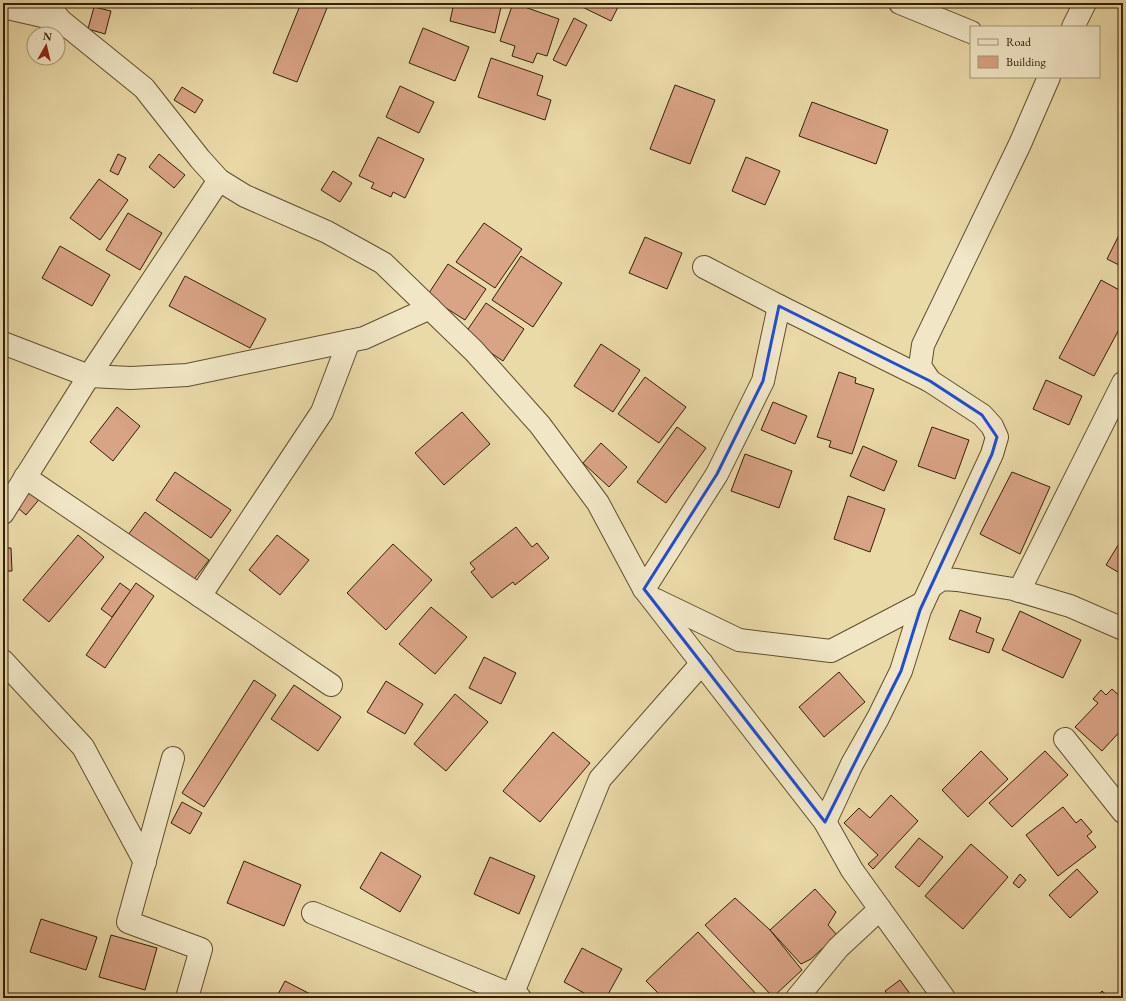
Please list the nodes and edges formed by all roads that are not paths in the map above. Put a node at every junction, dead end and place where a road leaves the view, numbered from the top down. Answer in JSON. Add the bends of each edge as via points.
{"nodes":[{"id":1,"x":900,"y":3,"type":"edge"},
{"id":2,"x":1085,"y":3,"type":"edge"},
{"id":3,"x":3,"y":7,"type":"edge"},
{"id":4,"x":54,"y":12,"type":"edge"},
{"id":5,"x":1074,"y":26,"type":"edge"},
{"id":6,"x":970,"y":32,"type":"edge"},
{"id":7,"x":1049,"y":78,"type":"edge"},
{"id":8,"x":219,"y":180,"type":"junction"},
{"id":9,"x":704,"y":267,"type":"dead end"},
{"id":10,"x":779,"y":306,"type":"junction"},
{"id":11,"x":430,"y":308,"type":"junction"},
{"id":12,"x":350,"y":341,"type":"junction"},
{"id":13,"x":3,"y":343,"type":"edge"},
{"id":14,"x":89,"y":376,"type":"junction"},
{"id":15,"x":930,"y":381,"type":"junction"},
{"id":16,"x":1123,"y":383,"type":"edge"},
{"id":17,"x":26,"y":477,"type":"junction"},
{"id":18,"x":3,"y":513,"type":"edge"},
{"id":19,"x":1019,"y":591,"type":"junction"},
{"id":20,"x":648,"y":593,"type":"junction"},
{"id":21,"x":928,"y":594,"type":"junction"},
{"id":22,"x":200,"y":596,"type":"junction"},
{"id":23,"x":1123,"y":629,"type":"edge"},
{"id":24,"x":3,"y":661,"type":"edge"},
{"id":25,"x":702,"y":663,"type":"junction"},
{"id":26,"x":331,"y":685,"type":"dead end"},
{"id":27,"x":1065,"y":740,"type":"dead end"},
{"id":28,"x":173,"y":758,"type":"dead end"},
{"id":29,"x":1123,"y":812,"type":"edge"},
{"id":30,"x":825,"y":822,"type":"junction"},
{"id":31,"x":145,"y":862,"type":"junction"},
{"id":32,"x":880,"y":909,"type":"junction"},
{"id":33,"x":313,"y":913,"type":"dead end"},
{"id":34,"x":515,"y":997,"type":"edge"},
{"id":35,"x":187,"y":998,"type":"edge"},
{"id":36,"x":797,"y":998,"type":"edge"},
{"id":37,"x":944,"y":998,"type":"edge"}],
"edges":[{"from":1,"to":6,"type":"street"},
{"from":2,"to":5,"type":"street"},
{"from":3,"to":4,"type":"street"},
{"from":4,"to":8,"type":"street","via":[[144,88]]},
{"from":7,"to":15,"type":"street","via":[[1020,144],[923,346],[920,366]]},
{"from":8,"to":11,"type":"street","via":[[245,196],[326,232],[383,264]]},
{"from":8,"to":14,"type":"street"},
{"from":9,"to":10,"type":"street"},
{"from":10,"to":15,"type":"street"},
{"from":10,"to":20,"type":"street","via":[[763,380],[716,474]]},
{"from":11,"to":12,"type":"street","via":[[364,338]]},
{"from":11,"to":20,"type":"street","via":[[474,351],[540,425],[598,503]]},
{"from":12,"to":14,"type":"street","via":[[187,375],[131,378]]},
{"from":12,"to":22,"type":"street","via":[[322,412]]},
{"from":13,"to":14,"type":"street"},
{"from":14,"to":17,"type":"street"},
{"from":15,"to":21,"type":"street","via":[[982,416],[992,426],[997,437],[992,454]]},
{"from":16,"to":19,"type":"street"},
{"from":17,"to":18,"type":"street"},
{"from":17,"to":22,"type":"street"},
{"from":19,"to":21,"type":"street","via":[[942,579]]},
{"from":19,"to":23,"type":"street","via":[[1070,606]]},
{"from":20,"to":21,"type":"street","via":[[739,640],[831,651]]},
{"from":20,"to":25,"type":"street"},
{"from":21,"to":30,"type":"street","via":[[920,610],[900,671]]},
{"from":22,"to":26,"type":"street"},
{"from":24,"to":31,"type":"street","via":[[83,747]]},
{"from":25,"to":30,"type":"street"},
{"from":25,"to":34,"type":"street","via":[[600,779]]},
{"from":27,"to":29,"type":"street"},
{"from":28,"to":31,"type":"street"},
{"from":30,"to":32,"type":"street","via":[[852,870]]},
{"from":31,"to":35,"type":"street","via":[[128,922],[201,949]]},
{"from":32,"to":36,"type":"street","via":[[838,948]]},
{"from":32,"to":37,"type":"street"},
{"from":33,"to":34,"type":"street"}]}
